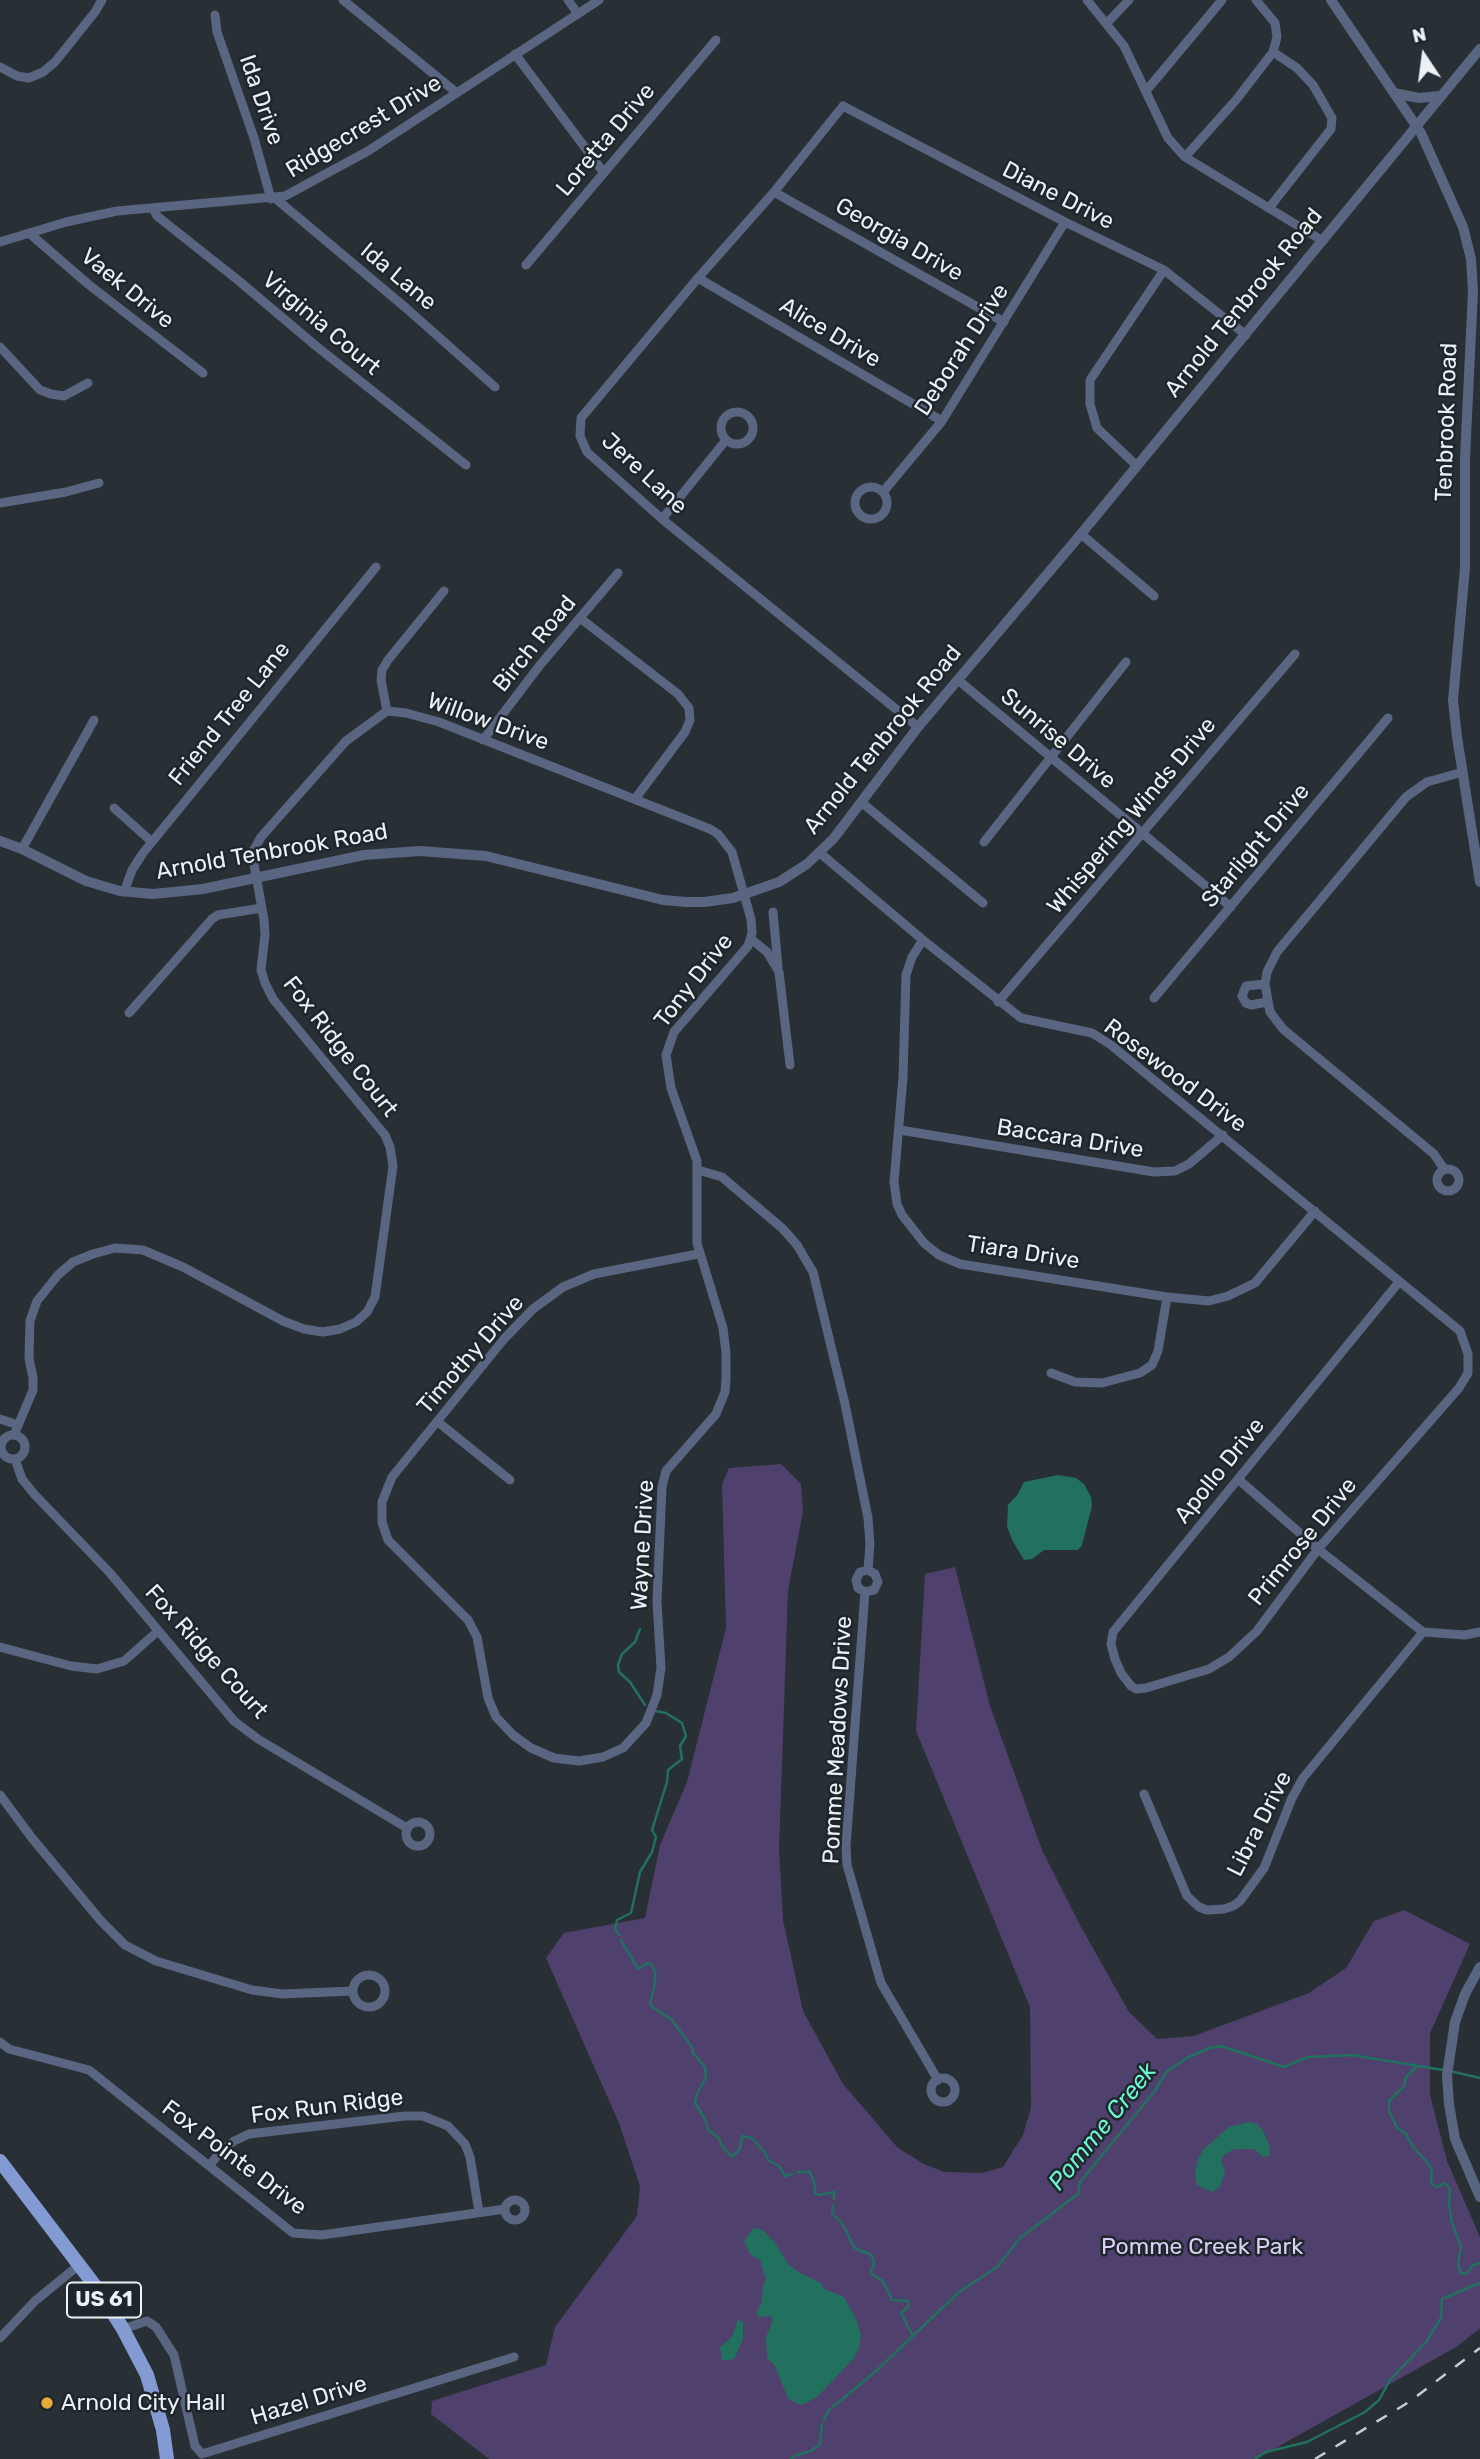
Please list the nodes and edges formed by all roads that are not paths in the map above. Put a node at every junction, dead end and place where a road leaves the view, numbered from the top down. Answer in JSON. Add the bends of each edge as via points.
{"nodes":[{"id":1,"x":102,"y":0,"type":"edge"},
{"id":2,"x":343,"y":0,"type":"edge"},
{"id":3,"x":568,"y":0,"type":"edge"},
{"id":4,"x":600,"y":0,"type":"edge"},
{"id":5,"x":1087,"y":0,"type":"edge"},
{"id":6,"x":1129,"y":0,"type":"edge"},
{"id":7,"x":1222,"y":0,"type":"edge"},
{"id":8,"x":1256,"y":0,"type":"edge"},
{"id":9,"x":1331,"y":0,"type":"edge"},
{"id":10,"x":578,"y":14,"type":"junction"},
{"id":11,"x":215,"y":15,"type":"dead end"},
{"id":12,"x":1106,"y":24,"type":"junction"},
{"id":13,"x":716,"y":40,"type":"dead end"},
{"id":14,"x":1480,"y":49,"type":"edge"},
{"id":15,"x":1273,"y":52,"type":"junction"},
{"id":16,"x":514,"y":54,"type":"junction"},
{"id":17,"x":0,"y":67,"type":"edge"},
{"id":18,"x":1146,"y":91,"type":"junction"},
{"id":19,"x":457,"y":93,"type":"junction"},
{"id":20,"x":1394,"y":93,"type":"junction"},
{"id":21,"x":1440,"y":96,"type":"junction"},
{"id":22,"x":843,"y":106,"type":"joint"},
{"id":23,"x":1416,"y":125,"type":"junction"},
{"id":24,"x":1399,"y":146,"type":"junction"},
{"id":25,"x":1430,"y":150,"type":"junction"},
{"id":26,"x":1185,"y":157,"type":"junction"},
{"id":27,"x":604,"y":173,"type":"junction"},
{"id":28,"x":774,"y":192,"type":"junction"},
{"id":29,"x":273,"y":198,"type":"junction"},
{"id":30,"x":1269,"y":208,"type":"junction"},
{"id":31,"x":154,"y":210,"type":"junction"},
{"id":32,"x":1065,"y":222,"type":"junction"},
{"id":33,"x":29,"y":233,"type":"junction"},
{"id":34,"x":1323,"y":241,"type":"junction"},
{"id":35,"x":0,"y":242,"type":"edge"},
{"id":36,"x":526,"y":265,"type":"dead end"},
{"id":37,"x":1164,"y":270,"type":"junction"},
{"id":38,"x":698,"y":278,"type":"junction"},
{"id":39,"x":1004,"y":322,"type":"junction"},
{"id":40,"x":1246,"y":334,"type":"junction"},
{"id":41,"x":0,"y":347,"type":"edge"},
{"id":42,"x":203,"y":373,"type":"dead end"},
{"id":43,"x":88,"y":383,"type":"dead end"},
{"id":44,"x":495,"y":387,"type":"dead end"},
{"id":45,"x":942,"y":421,"type":"junction"},
{"id":46,"x":726,"y":440,"type":"dead end"},
{"id":47,"x":466,"y":465,"type":"dead end"},
{"id":48,"x":1137,"y":466,"type":"junction"},
{"id":49,"x":99,"y":483,"type":"dead end"},
{"id":50,"x":883,"y":492,"type":"dead end"},
{"id":51,"x":0,"y":503,"type":"edge"},
{"id":52,"x":662,"y":519,"type":"junction"},
{"id":53,"x":1081,"y":534,"type":"junction"},
{"id":54,"x":376,"y":567,"type":"dead end"},
{"id":55,"x":618,"y":573,"type":"dead end"},
{"id":56,"x":444,"y":591,"type":"dead end"},
{"id":57,"x":1154,"y":596,"type":"dead end"},
{"id":58,"x":580,"y":618,"type":"junction"},
{"id":59,"x":1294,"y":654,"type":"dead end"},
{"id":60,"x":1126,"y":662,"type":"dead end"},
{"id":61,"x":958,"y":680,"type":"junction"},
{"id":62,"x":387,"y":711,"type":"junction"},
{"id":63,"x":1388,"y":718,"type":"dead end"},
{"id":64,"x":94,"y":720,"type":"dead end"},
{"id":65,"x":918,"y":727,"type":"junction"},
{"id":66,"x":483,"y":740,"type":"junction"},
{"id":67,"x":1050,"y":758,"type":"junction"},
{"id":68,"x":1463,"y":772,"type":"junction"},
{"id":69,"x":635,"y":799,"type":"junction"},
{"id":70,"x":861,"y":802,"type":"junction"},
{"id":71,"x":114,"y":808,"type":"dead end"},
{"id":72,"x":1142,"y":835,"type":"junction"},
{"id":73,"x":0,"y":841,"type":"edge"},
{"id":74,"x":152,"y":842,"type":"junction"},
{"id":75,"x":984,"y":842,"type":"dead end"},
{"id":76,"x":22,"y":849,"type":"junction"},
{"id":77,"x":820,"y":853,"type":"junction"},
{"id":78,"x":1478,"y":855,"type":"edge"},
{"id":79,"x":255,"y":878,"type":"junction"},
{"id":80,"x":1480,"y":882,"type":"edge"},
{"id":81,"x":124,"y":892,"type":"junction"},
{"id":82,"x":745,"y":895,"type":"junction"},
{"id":83,"x":983,"y":903,"type":"dead end"},
{"id":84,"x":1231,"y":907,"type":"junction"},
{"id":85,"x":262,"y":908,"type":"junction"},
{"id":86,"x":772,"y":912,"type":"dead end"},
{"id":87,"x":751,"y":939,"type":"junction"},
{"id":88,"x":923,"y":940,"type":"junction"},
{"id":89,"x":779,"y":972,"type":"junction"},
{"id":90,"x":1265,"y":984,"type":"junction"},
{"id":91,"x":1154,"y":998,"type":"dead end"},
{"id":92,"x":998,"y":1002,"type":"junction"},
{"id":93,"x":1267,"y":1002,"type":"junction"},
{"id":94,"x":129,"y":1013,"type":"dead end"},
{"id":95,"x":790,"y":1065,"type":"dead end"},
{"id":96,"x":900,"y":1130,"type":"junction"},
{"id":97,"x":1223,"y":1135,"type":"junction"},
{"id":98,"x":1444,"y":1169,"type":"dead end"},
{"id":99,"x":698,"y":1170,"type":"junction"},
{"id":100,"x":1315,"y":1211,"type":"junction"},
{"id":101,"x":698,"y":1254,"type":"junction"},
{"id":102,"x":1399,"y":1282,"type":"junction"},
{"id":103,"x":1167,"y":1297,"type":"junction"},
{"id":104,"x":1051,"y":1373,"type":"dead end"},
{"id":105,"x":1468,"y":1373,"type":"joint"},
{"id":106,"x":0,"y":1419,"type":"edge"},
{"id":107,"x":438,"y":1422,"type":"junction"},
{"id":108,"x":18,"y":1425,"type":"junction"},
{"id":109,"x":15,"y":1435,"type":"junction"},
{"id":110,"x":15,"y":1459,"type":"junction"},
{"id":111,"x":1238,"y":1479,"type":"junction"},
{"id":112,"x":510,"y":1480,"type":"dead end"},
{"id":113,"x":388,"y":1541,"type":"joint"},
{"id":114,"x":1318,"y":1549,"type":"junction"},
{"id":115,"x":868,"y":1570,"type":"junction"},
{"id":116,"x":865,"y":1592,"type":"junction"},
{"id":117,"x":158,"y":1631,"type":"junction"},
{"id":118,"x":1423,"y":1632,"type":"junction"},
{"id":119,"x":1480,"y":1632,"type":"edge"},
{"id":120,"x":0,"y":1647,"type":"edge"},
{"id":121,"x":1136,"y":1689,"type":"joint"},
{"id":122,"x":1144,"y":1794,"type":"dead end"},
{"id":123,"x":0,"y":1795,"type":"edge"},
{"id":124,"x":407,"y":1828,"type":"dead end"},
{"id":125,"x":1480,"y":1967,"type":"edge"},
{"id":126,"x":353,"y":1992,"type":"dead end"},
{"id":127,"x":0,"y":2042,"type":"edge"},
{"id":128,"x":938,"y":2080,"type":"dead end"},
{"id":129,"x":0,"y":2161,"type":"edge"},
{"id":130,"x":209,"y":2166,"type":"junction"},
{"id":131,"x":1480,"y":2197,"type":"edge"},
{"id":132,"x":505,"y":2209,"type":"dead end"},
{"id":133,"x":479,"y":2212,"type":"junction"},
{"id":134,"x":79,"y":2265,"type":"junction"},
{"id":135,"x":123,"y":2329,"type":"junction"},
{"id":136,"x":0,"y":2339,"type":"edge"},
{"id":137,"x":514,"y":2357,"type":"dead end"},
{"id":138,"x":167,"y":2459,"type":"edge"}],
"edges":[{"from":1,"to":17,"type":"street","via":[[43,72],[29,78]]},
{"from":2,"to":19,"type":"street"},
{"from":3,"to":10,"type":"street"},
{"from":4,"to":10,"type":"street","name":"Ridgecrest Drive"},
{"from":5,"to":12,"type":"street"},
{"from":6,"to":12,"type":"street"},
{"from":7,"to":18,"type":"street"},
{"from":8,"to":15,"type":"street","via":[[1275,23]]},
{"from":9,"to":20,"type":"street","name":"Tenbrook Road"},
{"from":10,"to":16,"type":"street","name":"Ridgecrest Drive"},
{"from":11,"to":29,"type":"street","name":"Ida Drive"},
{"from":12,"to":18,"type":"street","via":[[1124,46]]},
{"from":13,"to":27,"type":"street","name":"Loretta Drive"},
{"from":14,"to":21,"type":"street","name":"Arnold Tenbrook Road"},
{"from":15,"to":26,"type":"street"},
{"from":15,"to":30,"type":"street","via":[[1313,85],[1332,118],[1331,130]]},
{"from":16,"to":19,"type":"street","name":"Ridgecrest Drive"},
{"from":16,"to":27,"type":"street"},
{"from":18,"to":26,"type":"street","via":[[1168,138]]},
{"from":19,"to":29,"type":"street","name":"Ridgecrest Drive","via":[[368,151],[285,197]]},
{"from":20,"to":21,"type":"street"},
{"from":20,"to":23,"type":"street","name":"Tenbrook Road"},
{"from":21,"to":23,"type":"street","name":"Arnold Tenbrook Road"},
{"from":22,"to":28,"type":"street","name":"Jere Lane"},
{"from":22,"to":32,"type":"street","name":"Diane Drive"},
{"from":23,"to":24,"type":"street","name":"Arnold Tenbrook Road"},
{"from":23,"to":25,"type":"street","name":"Tenbrook Road"},
{"from":24,"to":25,"type":"street","via":[[1416,142]]},
{"from":24,"to":34,"type":"street","name":"Arnold Tenbrook Road"},
{"from":25,"to":68,"type":"street","name":"Tenbrook Road","via":[[1463,227],[1473,275],[1465,569],[1453,700]]},
{"from":26,"to":30,"type":"street"},
{"from":27,"to":36,"type":"street","name":"Loretta Drive"},
{"from":28,"to":38,"type":"street","name":"Jere Lane"},
{"from":28,"to":39,"type":"street","name":"Georgia Drive"},
{"from":29,"to":31,"type":"street","name":"Ridgecrest Drive"},
{"from":29,"to":44,"type":"street","name":"Ida Lane"},
{"from":30,"to":34,"type":"street"},
{"from":31,"to":33,"type":"street","name":"Ridgecrest Drive","via":[[88,216]]},
{"from":31,"to":47,"type":"street","name":"Virginia Court"},
{"from":32,"to":37,"type":"street","name":"Diane Drive"},
{"from":32,"to":39,"type":"street","name":"Deborah Drive"},
{"from":33,"to":35,"type":"street","name":"Ridgecrest Drive"},
{"from":33,"to":42,"type":"street","name":"Vaek Drive"},
{"from":34,"to":40,"type":"street","name":"Arnold Tenbrook Road"},
{"from":37,"to":40,"type":"street","name":"Diane Drive"},
{"from":37,"to":48,"type":"street","via":[[1090,380],[1097,428]]},
{"from":38,"to":45,"type":"street","name":"Alice Drive"},
{"from":38,"to":52,"type":"street","name":"Jere Lane","via":[[581,418],[580,436],[587,452]]},
{"from":39,"to":45,"type":"street","name":"Deborah Drive"},
{"from":40,"to":48,"type":"street","name":"Arnold Tenbrook Road"},
{"from":41,"to":43,"type":"street","via":[[40,390],[64,396]]},
{"from":45,"to":50,"type":"street","name":"Deborah Drive"},
{"from":46,"to":52,"type":"street"},
{"from":48,"to":53,"type":"street","name":"Arnold Tenbrook Road"},
{"from":49,"to":51,"type":"street"},
{"from":52,"to":65,"type":"street","name":"Jere Lane"},
{"from":53,"to":57,"type":"street"},
{"from":53,"to":61,"type":"street","name":"Arnold Tenbrook Road"},
{"from":54,"to":74,"type":"street","name":"Friend Tree Lane"},
{"from":55,"to":58,"type":"street","name":"Birch Road"},
{"from":56,"to":62,"type":"street","via":[[383,670]]},
{"from":58,"to":66,"type":"street","name":"Birch Road"},
{"from":58,"to":69,"type":"street","via":[[678,694],[689,708],[685,732]]},
{"from":59,"to":72,"type":"street","name":"Whispering Winds Drive"},
{"from":60,"to":67,"type":"street"},
{"from":61,"to":65,"type":"street","name":"Arnold Tenbrook Road"},
{"from":61,"to":67,"type":"street","name":"Sunrise Drive"},
{"from":62,"to":66,"type":"street","name":"Willow Drive","via":[[413,715]]},
{"from":62,"to":79,"type":"street","via":[[346,741],[254,846]]},
{"from":63,"to":84,"type":"street","name":"Starlight Drive"},
{"from":64,"to":76,"type":"street"},
{"from":65,"to":70,"type":"street","name":"Arnold Tenbrook Road"},
{"from":66,"to":69,"type":"street","name":"Willow Drive"},
{"from":67,"to":72,"type":"street","name":"Sunrise Drive"},
{"from":67,"to":75,"type":"street"},
{"from":68,"to":78,"type":"street","name":"Tenbrook Road"},
{"from":68,"to":90,"type":"street","via":[[1431,780],[1406,797],[1277,952]]},
{"from":69,"to":82,"type":"street","name":"Willow Drive","via":[[718,834],[732,852]]},
{"from":70,"to":77,"type":"street","name":"Arnold Tenbrook Road"},
{"from":70,"to":83,"type":"street"},
{"from":71,"to":74,"type":"street"},
{"from":72,"to":84,"type":"street","name":"Sunrise Drive"},
{"from":72,"to":92,"type":"street","name":"Whispering Winds Drive"},
{"from":73,"to":76,"type":"street","name":"Arnold Tenbrook Road"},
{"from":74,"to":81,"type":"street","name":"Friend Tree Lane","via":[[132,870]]},
{"from":76,"to":81,"type":"street","name":"Arnold Tenbrook Road","via":[[86,881]]},
{"from":77,"to":82,"type":"street","name":"Arnold Tenbrook Road","via":[[779,882]]},
{"from":77,"to":88,"type":"street","name":"Rosewood Drive"},
{"from":78,"to":80,"type":"street","name":"Tenbrook Road"},
{"from":79,"to":81,"type":"street","name":"Arnold Tenbrook Road","via":[[170,894]]},
{"from":79,"to":82,"type":"street","name":"Arnold Tenbrook Road","via":[[364,855],[435,851],[512,861],[663,900],[704,902]]},
{"from":79,"to":85,"type":"street","name":"Fox Ridge Court"},
{"from":82,"to":87,"type":"street","name":"Tony Drive"},
{"from":84,"to":91,"type":"street","name":"Starlight Drive"},
{"from":85,"to":94,"type":"street","via":[[212,919]]},
{"from":85,"to":108,"type":"street","name":"Fox Ridge Court","via":[[261,970],[273,999],[385,1135],[390,1147],[393,1166],[375,1297],[356,1322],[323,1332],[283,1321],[143,1250],[115,1248],[93,1254],[73,1262],[37,1301],[30,1321],[33,1390]]},
{"from":86,"to":89,"type":"street"},
{"from":87,"to":89,"type":"street","via":[[767,952]]},
{"from":87,"to":99,"type":"street","name":"Tony Drive","via":[[680,1025],[666,1055],[674,1097]]},
{"from":88,"to":92,"type":"street","name":"Rosewood Drive"},
{"from":88,"to":96,"type":"street","name":"Tiara Drive","via":[[905,975]]},
{"from":89,"to":95,"type":"street"},
{"from":90,"to":93,"type":"street"},
{"from":90,"to":93,"type":"street","via":[[1246,986],[1242,996],[1251,1006]]},
{"from":92,"to":97,"type":"street","name":"Rosewood Drive","via":[[1021,1018],[1092,1033]]},
{"from":93,"to":98,"type":"street","via":[[1283,1029],[1434,1154]]},
{"from":96,"to":97,"type":"street","name":"Baccara Drive","via":[[1154,1172],[1175,1171],[1189,1164]]},
{"from":96,"to":103,"type":"street","name":"Tiara Drive","via":[[894,1174],[897,1204],[909,1226],[939,1255],[960,1264]]},
{"from":97,"to":100,"type":"street","name":"Rosewood Drive"},
{"from":99,"to":101,"type":"street","name":"Wayne Drive"},
{"from":99,"to":115,"type":"street","name":"Pomme Meadows Drive","via":[[722,1177],[783,1229],[813,1272],[868,1518]]},
{"from":100,"to":102,"type":"street","name":"Rosewood Drive"},
{"from":100,"to":103,"type":"street","name":"Tiara Drive","via":[[1255,1283],[1209,1301]]},
{"from":101,"to":107,"type":"street","name":"Timothy Drive","via":[[594,1274],[563,1287],[504,1339]]},
{"from":101,"to":113,"type":"street","name":"Wayne Drive","via":[[723,1328],[725,1392],[713,1417],[666,1471],[657,1601],[661,1668],[657,1695],[646,1723],[624,1748],[579,1761],[554,1758],[513,1735],[496,1717],[488,1698],[477,1637],[468,1620]]},
{"from":102,"to":105,"type":"street","name":"Rosewood Drive","via":[[1460,1331],[1468,1354]]},
{"from":102,"to":111,"type":"street","name":"Apollo Drive"},
{"from":103,"to":104,"type":"street","via":[[1152,1366],[1102,1383]]},
{"from":105,"to":114,"type":"street","name":"Primrose Drive"},
{"from":106,"to":108,"type":"street"},
{"from":107,"to":112,"type":"street"},
{"from":107,"to":113,"type":"street","name":"Timothy Drive","via":[[392,1477],[382,1502]]},
{"from":108,"to":109,"type":"street","name":"Fox Ridge Court"},
{"from":109,"to":110,"type":"street","name":"Fox Ridge Court","via":[[25,1447]]},
{"from":109,"to":110,"type":"street","name":"Fox Ridge Court","via":[[5,1438],[1,1448],[4,1455]]},
{"from":110,"to":117,"type":"street","name":"Fox Ridge Court","via":[[22,1479]]},
{"from":111,"to":114,"type":"street"},
{"from":111,"to":121,"type":"street","name":"Apollo Drive","via":[[1112,1632],[1118,1666],[1126,1682]]},
{"from":114,"to":118,"type":"street"},
{"from":114,"to":121,"type":"street","name":"Primrose Drive","via":[[1257,1631],[1229,1657],[1192,1675]]},
{"from":115,"to":116,"type":"street","name":"Pomme Meadows Drive","via":[[860,1572],[856,1580]]},
{"from":115,"to":116,"type":"street","name":"Pomme Meadows Drive","via":[[878,1582],[874,1590]]},
{"from":116,"to":128,"type":"street","name":"Pomme Meadows Drive","via":[[847,1865],[881,1983]]},
{"from":117,"to":120,"type":"street","via":[[124,1661],[97,1669]]},
{"from":117,"to":124,"type":"street","name":"Fox Ridge Court","via":[[234,1721]]},
{"from":118,"to":119,"type":"street"},
{"from":118,"to":122,"type":"street","name":"Libra Drive","via":[[1303,1778],[1264,1868],[1233,1906],[1207,1910],[1187,1896]]},
{"from":123,"to":126,"type":"street","via":[[125,1945],[156,1961],[252,1990]]},
{"from":125,"to":131,"type":"street","via":[[1455,2022],[1448,2064],[1454,2131]]},
{"from":127,"to":130,"type":"street","name":"Fox Pointe Drive","via":[[9,2049],[89,2070]]},
{"from":129,"to":134,"type":"main road","number":"US 61"},
{"from":130,"to":133,"type":"street","name":"Fox Pointe Drive","via":[[293,2233],[322,2235]]},
{"from":130,"to":133,"type":"street","name":"Fox Run Ridge","via":[[221,2151],[249,2134],[423,2116],[448,2126],[465,2144]]},
{"from":132,"to":133,"type":"street","name":"Fox Pointe Drive"},
{"from":134,"to":135,"type":"main road","number":"US 61"},
{"from":134,"to":136,"type":"street","via":[[35,2301]]},
{"from":135,"to":137,"type":"street","name":"Hazel Drive","via":[[148,2321],[174,2355],[195,2446],[202,2454]]},
{"from":135,"to":138,"type":"main road","number":"US 61","via":[[147,2375]]}]}
